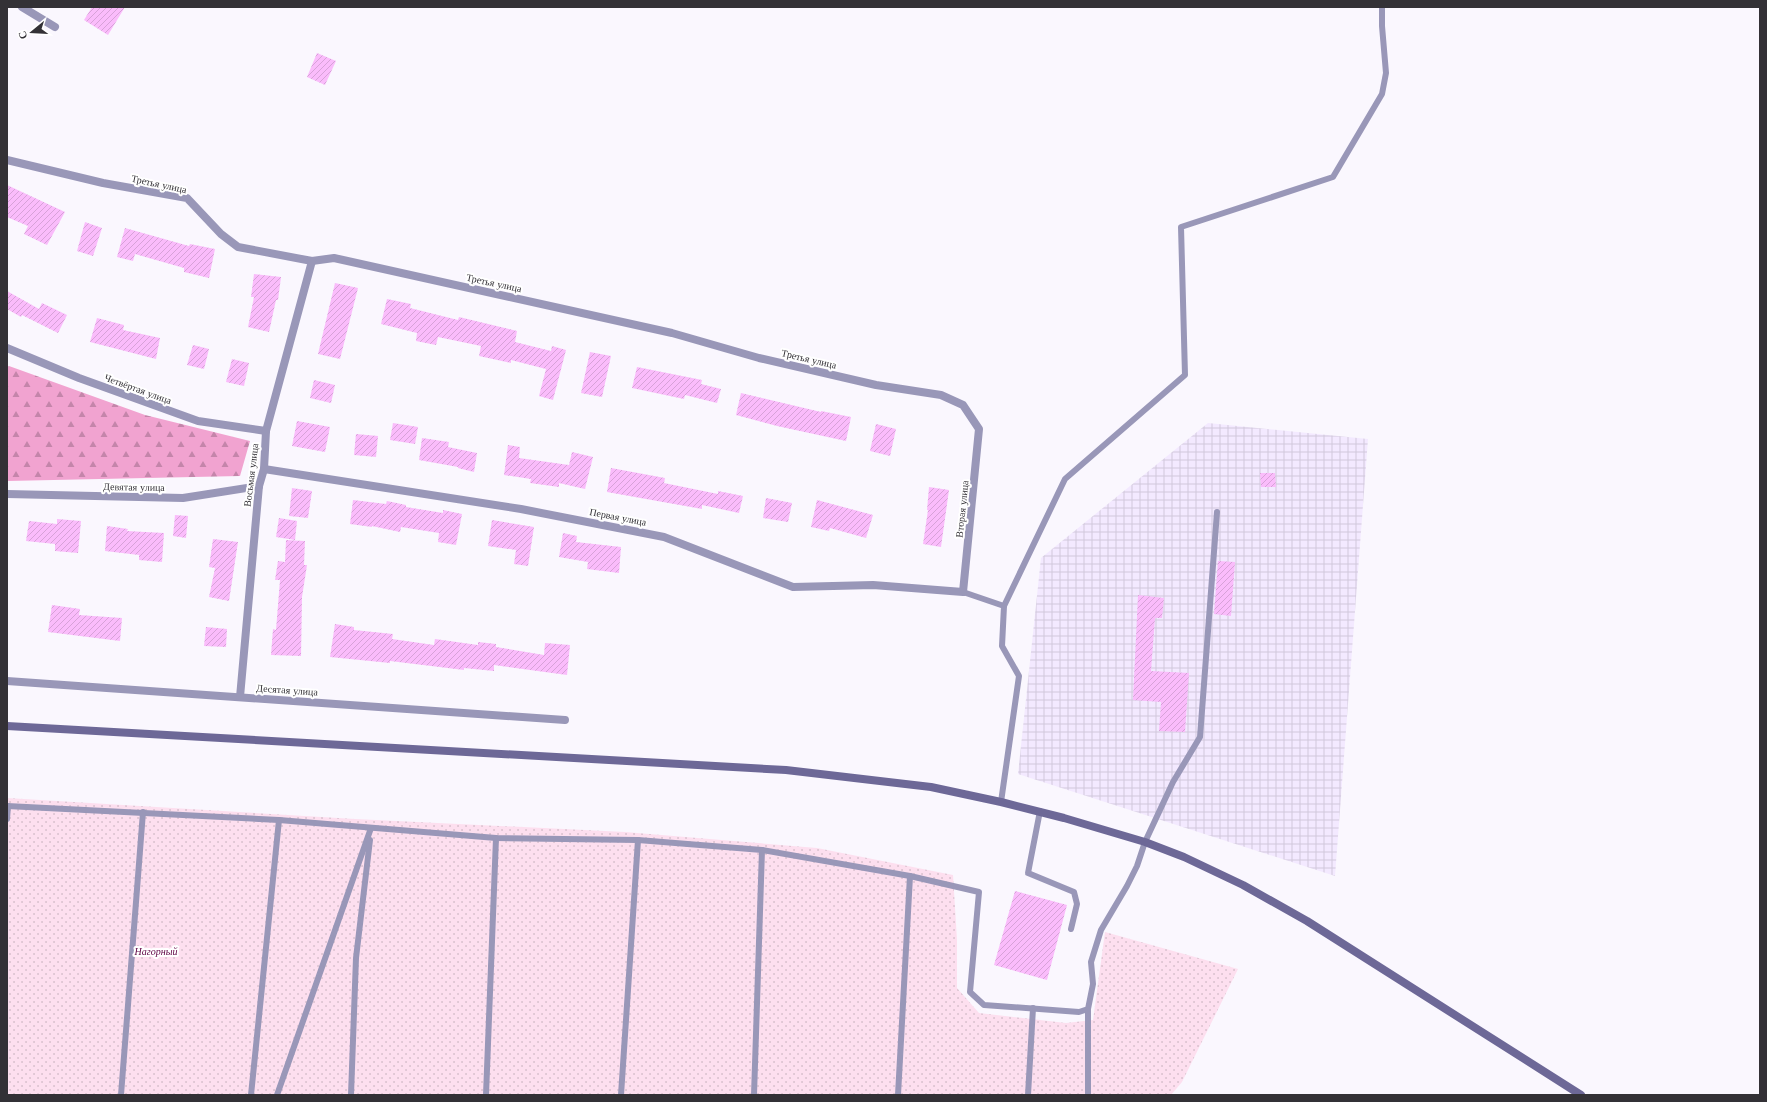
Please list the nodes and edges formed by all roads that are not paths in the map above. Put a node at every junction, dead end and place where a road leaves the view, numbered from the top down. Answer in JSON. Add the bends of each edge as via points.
{"nodes":[{"id":1,"x":22,"y":7,"type":"edge"},
{"id":2,"x":1382,"y":7,"type":"edge"},
{"id":3,"x":55,"y":27,"type":"dead end"},
{"id":4,"x":7,"y":160,"type":"edge"},
{"id":5,"x":312,"y":261,"type":"junction"},
{"id":6,"x":7,"y":348,"type":"edge"},
{"id":7,"x":979,"y":429,"type":"joint"},
{"id":8,"x":266,"y":430,"type":"junction"},
{"id":9,"x":264,"y":469,"type":"junction"},
{"id":10,"x":259,"y":486,"type":"junction"},
{"id":11,"x":7,"y":494,"type":"edge"},
{"id":12,"x":1217,"y":512,"type":"dead end"},
{"id":13,"x":963,"y":592,"type":"junction"},
{"id":14,"x":1004,"y":606,"type":"junction"},
{"id":15,"x":7,"y":681,"type":"edge"},
{"id":16,"x":240,"y":697,"type":"junction"},
{"id":17,"x":565,"y":720,"type":"dead end"},
{"id":18,"x":7,"y":726,"type":"edge"},
{"id":19,"x":1001,"y":802,"type":"junction"},
{"id":20,"x":8,"y":806,"type":"edge"},
{"id":21,"x":143,"y":812,"type":"junction"},
{"id":22,"x":1040,"y":812,"type":"junction"},
{"id":23,"x":7,"y":819,"type":"edge"},
{"id":24,"x":279,"y":820,"type":"junction"},
{"id":25,"x":372,"y":828,"type":"junction"},
{"id":26,"x":496,"y":838,"type":"junction"},
{"id":27,"x":638,"y":840,"type":"junction"},
{"id":28,"x":1145,"y":842,"type":"junction"},
{"id":29,"x":762,"y":850,"type":"junction"},
{"id":30,"x":910,"y":876,"type":"junction"},
{"id":31,"x":1071,"y":929,"type":"dead end"},
{"id":32,"x":1033,"y":1008,"type":"junction"},
{"id":33,"x":1088,"y":1009,"type":"junction"},
{"id":34,"x":122,"y":1095,"type":"edge"},
{"id":35,"x":251,"y":1095,"type":"edge"},
{"id":36,"x":277,"y":1095,"type":"edge"},
{"id":37,"x":351,"y":1095,"type":"edge"},
{"id":38,"x":486,"y":1095,"type":"edge"},
{"id":39,"x":621,"y":1095,"type":"edge"},
{"id":40,"x":754,"y":1095,"type":"edge"},
{"id":41,"x":898,"y":1095,"type":"edge"},
{"id":42,"x":1028,"y":1095,"type":"edge"},
{"id":43,"x":1088,"y":1095,"type":"edge"},
{"id":44,"x":1581,"y":1095,"type":"edge"}],
"edges":[{"from":1,"to":3,"type":"street"},
{"from":2,"to":14,"type":"lane","via":[[1386,73],[1382,94],[1333,177],[1181,227],[1184,375],[1065,480]]},
{"from":4,"to":5,"type":"street","name":"Третья улица","via":[[103,183],[187,198],[221,234],[238,247]]},
{"from":5,"to":7,"type":"street","name":"Третья улица","via":[[334,258],[672,333],[759,358],[876,385],[941,395],[963,405]]},
{"from":5,"to":8,"type":"street","name":"Восьмая улица"},
{"from":6,"to":8,"type":"street","name":"Четвёртая улица","via":[[78,378],[198,422]]},
{"from":7,"to":13,"type":"street","name":"Вторая улица"},
{"from":8,"to":9,"type":"street","name":"Восьмая улица"},
{"from":9,"to":10,"type":"street","name":"Восьмая улица"},
{"from":9,"to":13,"type":"street","name":"Первая улица","via":[[521,509],[664,537],[793,587],[873,585]]},
{"from":10,"to":11,"type":"street","name":"Девятая улица","via":[[183,498]]},
{"from":10,"to":16,"type":"street","name":"Восьмая улица"},
{"from":12,"to":28,"type":"lane","via":[[1200,737],[1173,782]]},
{"from":13,"to":14,"type":"lane"},
{"from":14,"to":19,"type":"lane","via":[[1002,646],[1019,676]]},
{"from":15,"to":16,"type":"street","name":"Десятая улица"},
{"from":16,"to":17,"type":"street","name":"Десятая улица"},
{"from":18,"to":19,"type":"main road","via":[[786,770],[931,788]]},
{"from":19,"to":22,"type":"main road"},
{"from":20,"to":21,"type":"lane"},
{"from":20,"to":23,"type":"lane"},
{"from":21,"to":24,"type":"lane"},
{"from":21,"to":34,"type":"lane"},
{"from":22,"to":28,"type":"main road"},
{"from":22,"to":31,"type":"lane","via":[[1028,873],[1074,892],[1077,904]]},
{"from":24,"to":25,"type":"lane"},
{"from":24,"to":35,"type":"lane"},
{"from":25,"to":26,"type":"lane"},
{"from":25,"to":36,"type":"lane"},
{"from":25,"to":37,"type":"lane","via":[[356,958]]},
{"from":26,"to":27,"type":"lane"},
{"from":26,"to":38,"type":"lane"},
{"from":27,"to":29,"type":"lane"},
{"from":27,"to":39,"type":"lane"},
{"from":28,"to":33,"type":"lane","via":[[1127,886],[1100,930],[1091,962],[1093,984]]},
{"from":28,"to":44,"type":"main road","via":[[1243,885],[1307,921]]},
{"from":29,"to":30,"type":"lane"},
{"from":29,"to":40,"type":"lane"},
{"from":30,"to":32,"type":"lane","via":[[979,892],[970,992],[984,1005]]},
{"from":30,"to":41,"type":"lane"},
{"from":32,"to":33,"type":"lane","via":[[1063,1012]]},
{"from":32,"to":42,"type":"lane"},
{"from":33,"to":43,"type":"lane"}]}
